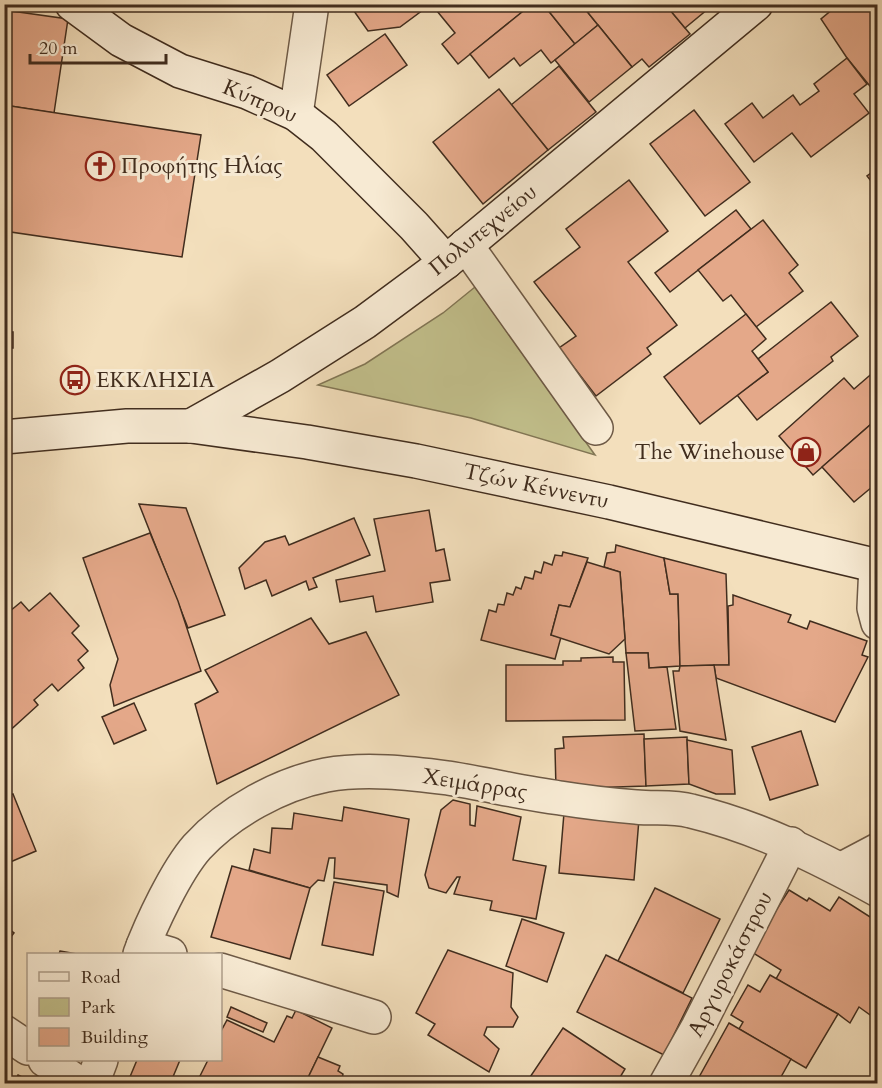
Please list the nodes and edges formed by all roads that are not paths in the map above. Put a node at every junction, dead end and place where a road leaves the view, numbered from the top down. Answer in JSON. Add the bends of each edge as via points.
{"nodes":[{"id":1,"x":72,"y":4,"type":"edge"},
{"id":2,"x":312,"y":4,"type":"edge"},
{"id":3,"x":756,"y":4,"type":"edge"},
{"id":4,"x":296,"y":114,"type":"junction"},
{"id":5,"x":456,"y":254,"type":"junction"},
{"id":6,"x":191,"y":426,"type":"junction"},
{"id":7,"x":596,"y":428,"type":"dead end"},
{"id":8,"x":12,"y":440,"type":"edge"},
{"id":9,"x":877,"y":566,"type":"edge"},
{"id":10,"x":878,"y":623,"type":"edge"},
{"id":11,"x":791,"y":844,"type":"junction"},
{"id":12,"x":878,"y":850,"type":"edge"},
{"id":13,"x":842,"y":869,"type":"junction"},
{"id":14,"x":878,"y":890,"type":"edge"},
{"id":15,"x":151,"y":952,"type":"edge"},
{"id":16,"x":222,"y":971,"type":"edge"},
{"id":17,"x":374,"y":1017,"type":"dead end"},
{"id":18,"x":4,"y":1032,"type":"edge"},
{"id":19,"x":27,"y":1047,"type":"edge"},
{"id":20,"x":48,"y":1061,"type":"edge"},
{"id":21,"x":100,"y":1061,"type":"edge"},
{"id":22,"x":80,"y":1083,"type":"edge"},
{"id":23,"x":93,"y":1083,"type":"edge"},
{"id":24,"x":666,"y":1083,"type":"edge"}],
"edges":[{"from":1,"to":4,"type":"street","name":"Κύπρου","via":[[121,40],[180,71],[247,92]]},
{"from":2,"to":4,"type":"street"},
{"from":3,"to":5,"type":"street","name":"Πολυτεχνείου"},
{"from":4,"to":5,"type":"street","name":"Κύπρου","via":[[324,136],[414,226]]},
{"from":5,"to":6,"type":"street","name":"Πολυτεχνείου","via":[[365,322]]},
{"from":5,"to":7,"type":"street","name":"Κύπρου"},
{"from":6,"to":8,"type":"street","name":"Τζών Κέννεντυ","via":[[126,426]]},
{"from":6,"to":9,"type":"street","name":"Τζών Κέννεντυ","via":[[416,461],[690,520]]},
{"from":9,"to":10,"type":"street","via":[[874,608]]},
{"from":11,"to":13,"type":"street","name":"Χειμάρρας"},
{"from":11,"to":15,"type":"street","name":"Χειμάρρας","via":[[690,810],[560,798],[429,776],[373,772],[328,775],[284,788],[214,830],[178,875]]},
{"from":11,"to":24,"type":"street","name":"Αργυροκάστρου"},
{"from":12,"to":13,"type":"street"},
{"from":13,"to":14,"type":"street","name":"Χειμάρρας"},
{"from":16,"to":17,"type":"street"},
{"from":18,"to":19,"type":"street"},
{"from":20,"to":22,"type":"street"},
{"from":21,"to":23,"type":"street"}]}
